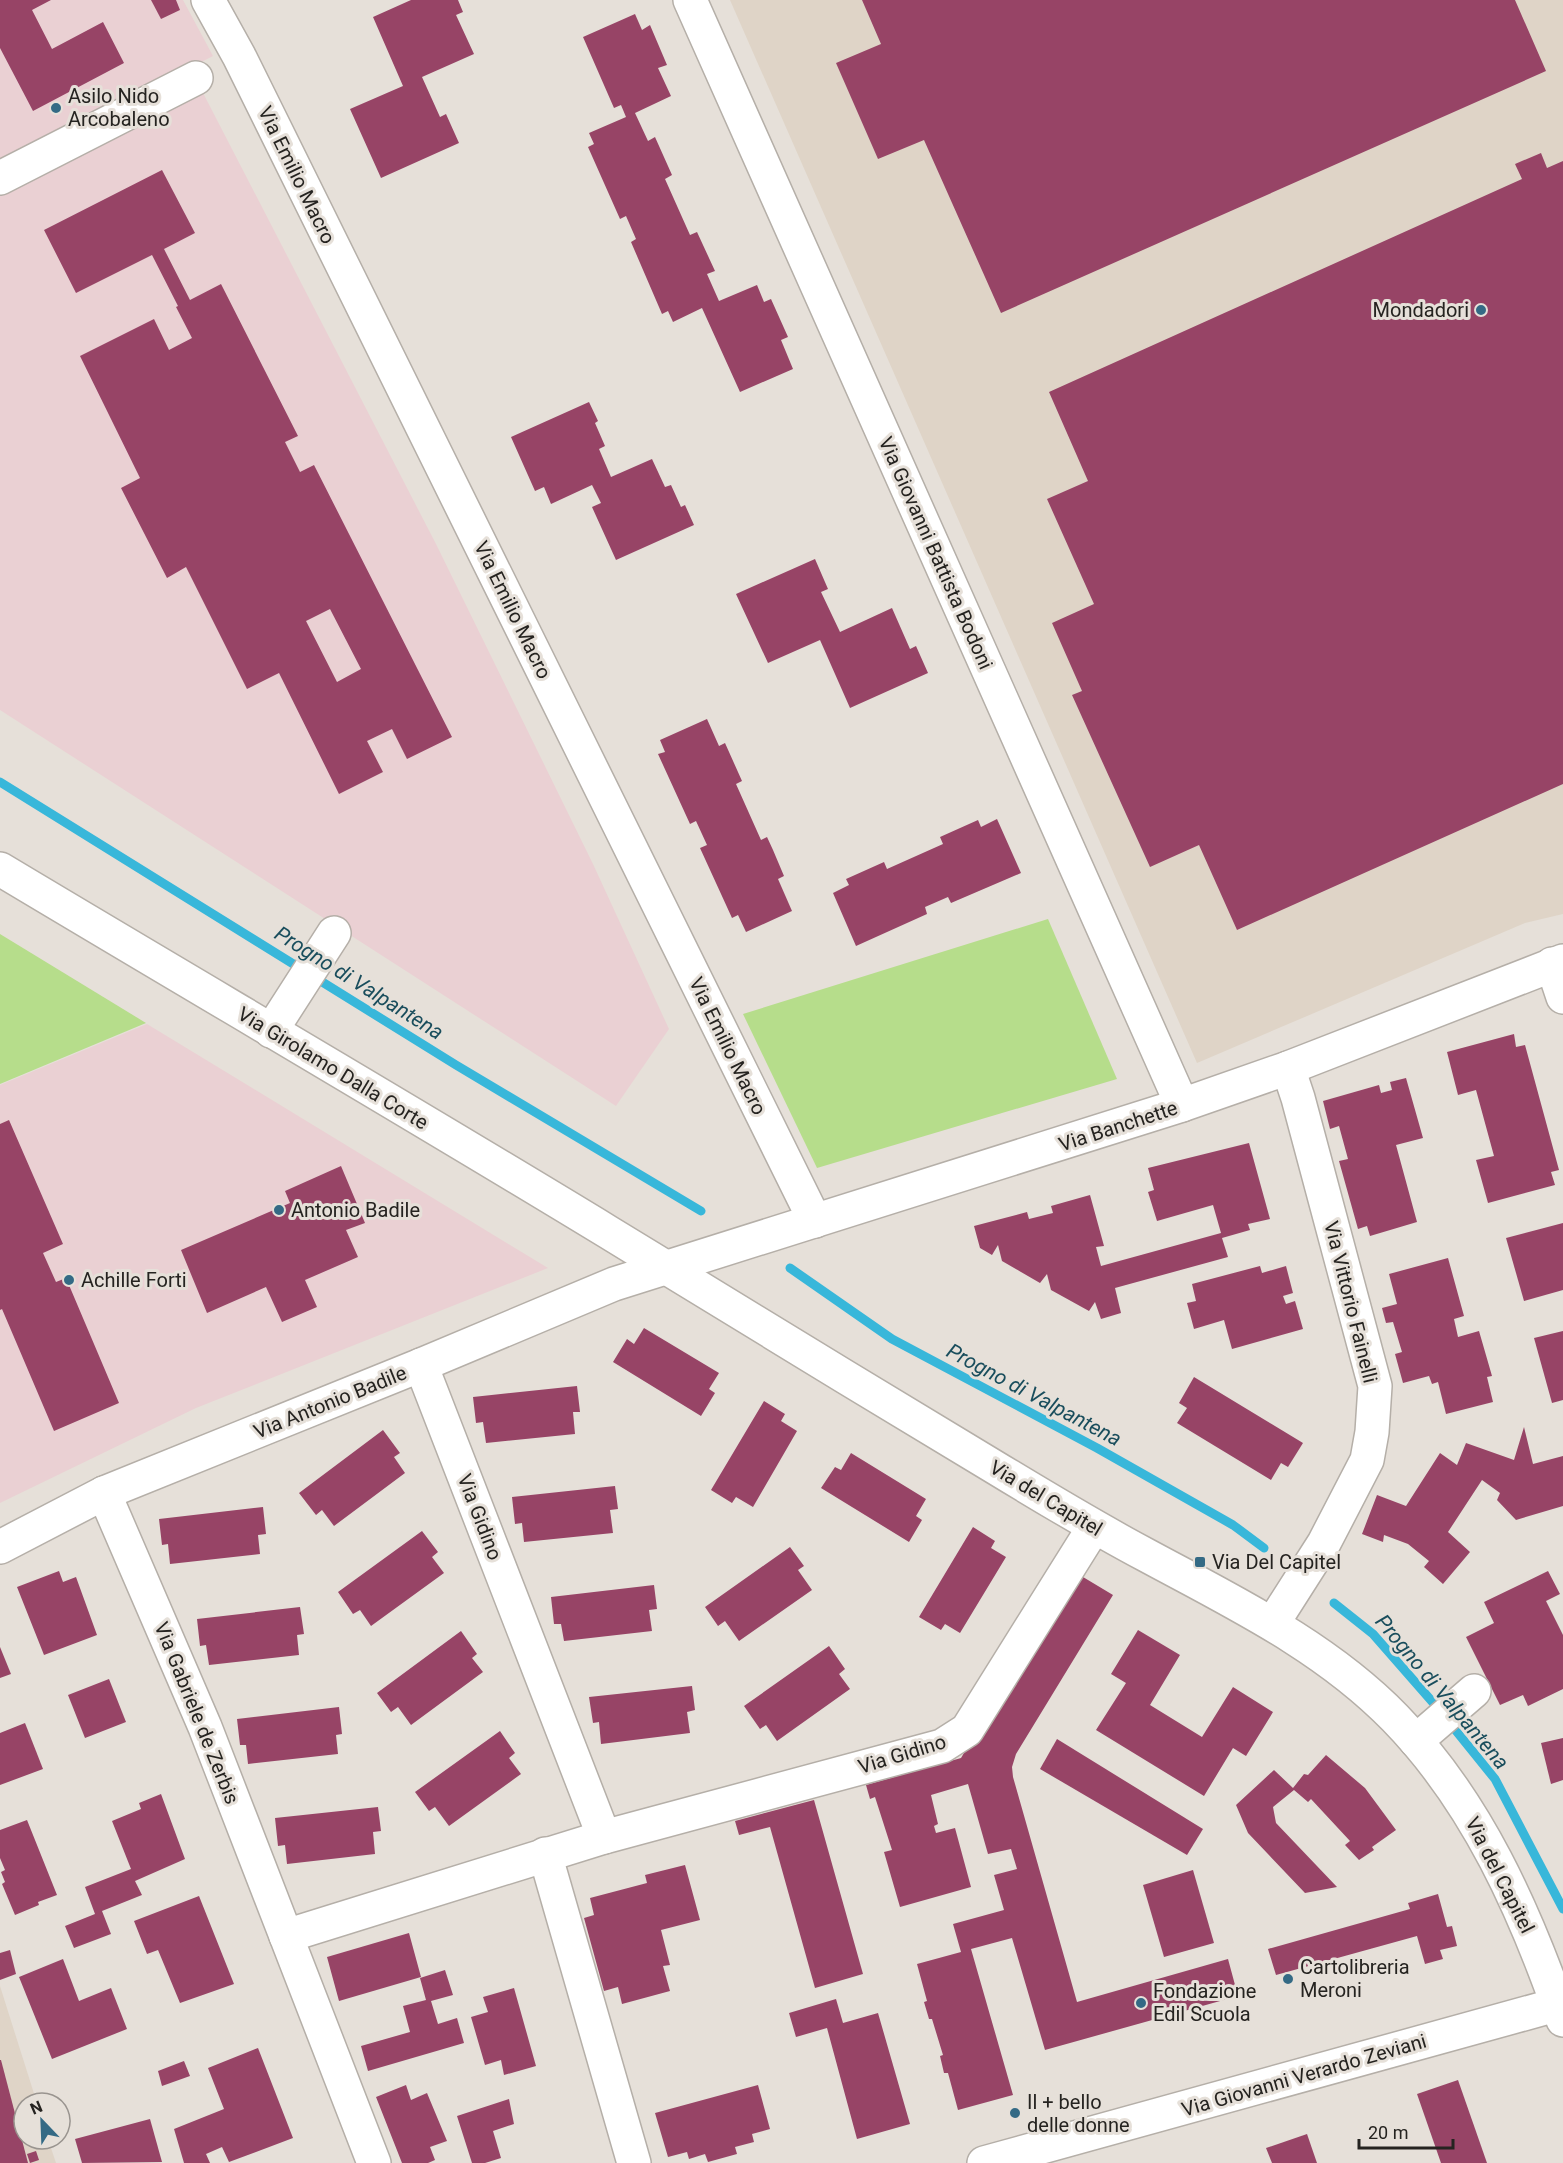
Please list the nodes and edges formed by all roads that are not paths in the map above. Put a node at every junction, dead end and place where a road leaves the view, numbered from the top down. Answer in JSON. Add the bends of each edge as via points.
{"nodes":[{"id":1,"x":208,"y":0,"type":"edge"},
{"id":2,"x":690,"y":0,"type":"edge"},
{"id":3,"x":196,"y":78,"type":"dead end"},
{"id":4,"x":0,"y":178,"type":"edge"},
{"id":5,"x":0,"y":869,"type":"edge"},
{"id":6,"x":334,"y":933,"type":"dead end"},
{"id":7,"x":1558,"y":962,"type":"edge"},
{"id":8,"x":1563,"y":997,"type":"edge"},
{"id":9,"x":271,"y":1031,"type":"junction"},
{"id":10,"x":1288,"y":1068,"type":"junction"},
{"id":11,"x":1182,"y":1105,"type":"junction"},
{"id":12,"x":815,"y":1221,"type":"junction"},
{"id":13,"x":665,"y":1268,"type":"junction"},
{"id":14,"x":421,"y":1365,"type":"junction"},
{"id":15,"x":104,"y":1492,"type":"junction"},
{"id":16,"x":1094,"y":1527,"type":"junction"},
{"id":17,"x":0,"y":1547,"type":"edge"},
{"id":18,"x":1273,"y":1623,"type":"junction"},
{"id":19,"x":1474,"y":1691,"type":"dead end"},
{"id":20,"x":1427,"y":1732,"type":"junction"},
{"id":21,"x":604,"y":1836,"type":"junction"},
{"id":22,"x":545,"y":1854,"type":"junction"},
{"id":23,"x":286,"y":1936,"type":"junction"},
{"id":24,"x":1561,"y":2010,"type":"edge"},
{"id":25,"x":1054,"y":2154,"type":"edge"},
{"id":26,"x":374,"y":2163,"type":"edge"},
{"id":27,"x":634,"y":2163,"type":"edge"},
{"id":28,"x":984,"y":2163,"type":"edge"}],
"edges":[{"from":1,"to":12,"type":"street","name":"Via Emilio Macro"},
{"from":2,"to":11,"type":"street","name":"Via Giovanni Battista Bodoni"},
{"from":3,"to":4,"type":"street"},
{"from":5,"to":9,"type":"street","name":"Via Girolamo Dalla Corte"},
{"from":6,"to":9,"type":"street"},
{"from":7,"to":8,"type":"street"},
{"from":7,"to":10,"type":"street","name":"Via Banchette"},
{"from":9,"to":13,"type":"street","name":"Via Girolamo Dalla Corte"},
{"from":10,"to":11,"type":"street","name":"Via Banchette"},
{"from":10,"to":18,"type":"street","name":"Via Vittorio Fainelli","via":[[1375,1386],[1367,1460],[1324,1543]]},
{"from":11,"to":12,"type":"street","name":"Via Banchette"},
{"from":12,"to":13,"type":"street","name":"Via Banchette"},
{"from":13,"to":14,"type":"street","name":"Via Antonio Badile","via":[[614,1284]]},
{"from":13,"to":16,"type":"street","name":"Via del Capitel"},
{"from":14,"to":15,"type":"street","name":"Via Antonio Badile"},
{"from":14,"to":21,"type":"street","name":"Via Gidino"},
{"from":15,"to":17,"type":"street","name":"Via Antonio Badile"},
{"from":15,"to":23,"type":"street","name":"Via Gabriele de Zerbis","via":[[205,1727]]},
{"from":16,"to":18,"type":"street","name":"Via del Capitel"},
{"from":16,"to":21,"type":"street","name":"Via Gidino","via":[[967,1730],[942,1746]]},
{"from":18,"to":20,"type":"street","name":"Via del Capitel"},
{"from":19,"to":20,"type":"street"},
{"from":20,"to":24,"type":"street","name":"Via del Capitel","via":[[1428,1754],[1503,1872]]},
{"from":21,"to":22,"type":"street","name":"Via Gidino"},
{"from":22,"to":23,"type":"street"},
{"from":22,"to":27,"type":"street"},
{"from":23,"to":26,"type":"street","name":"Via Gabriele de Zerbis"},
{"from":24,"to":25,"type":"street","name":"Via Giovanni Verardo Zeviani"},
{"from":25,"to":28,"type":"street","name":"Via Giovanni Verardo Zeviani"}]}
